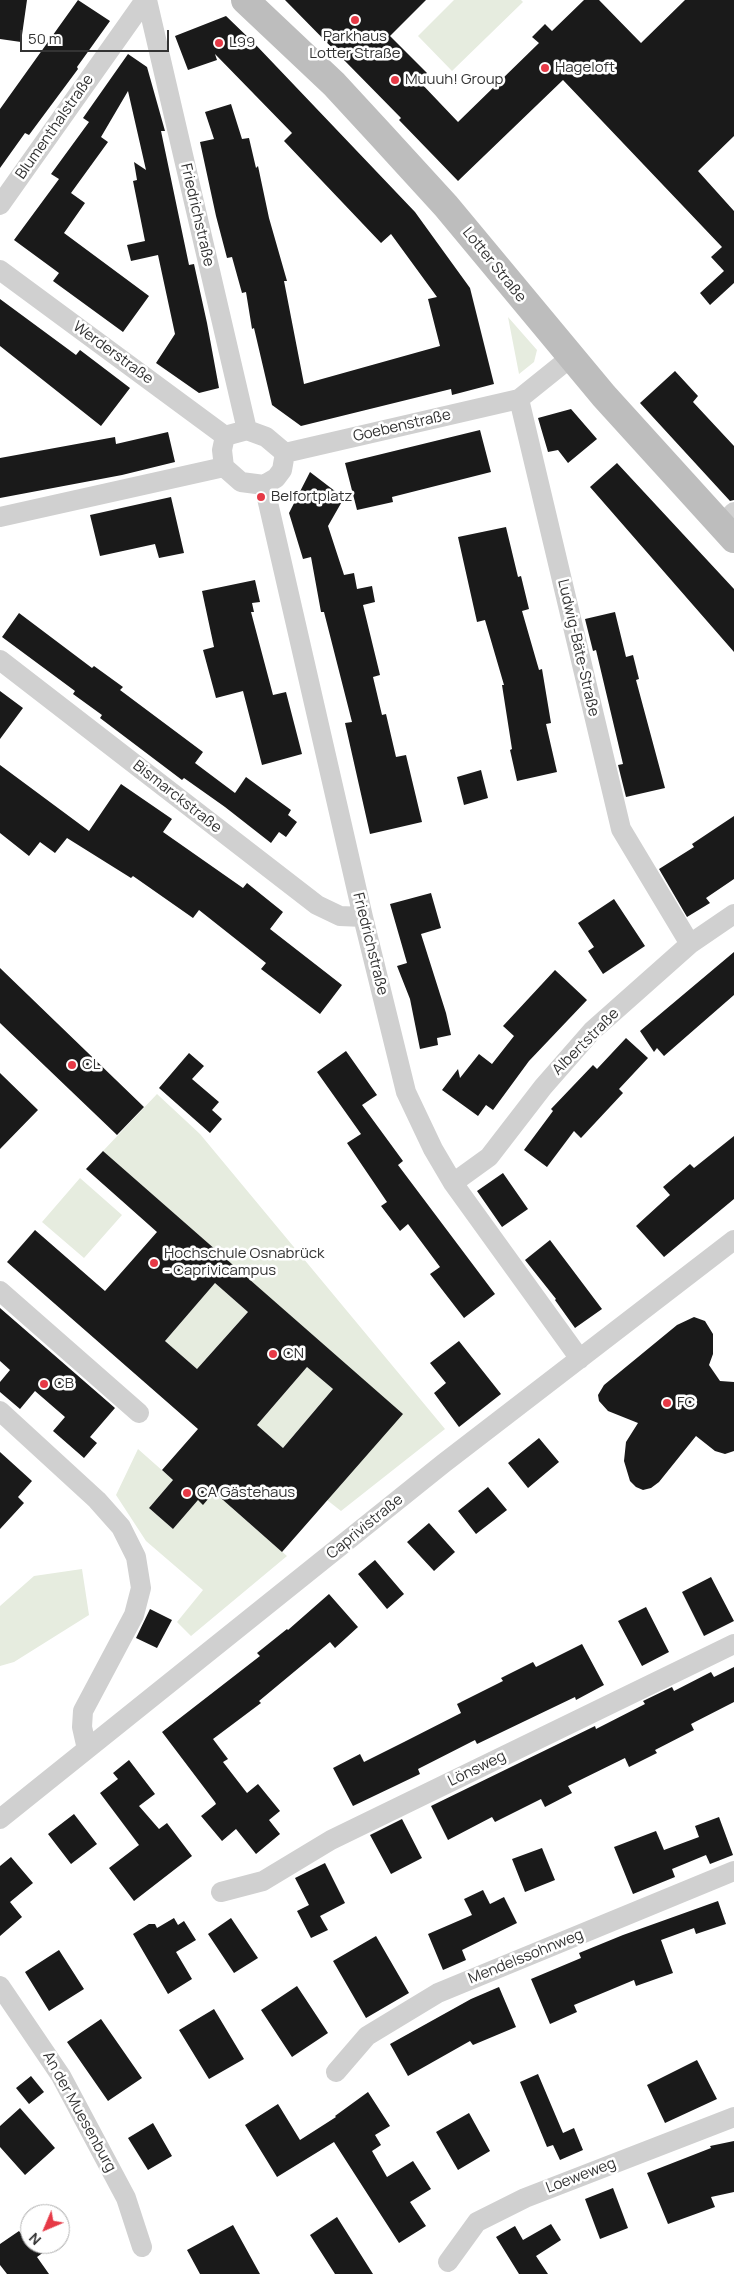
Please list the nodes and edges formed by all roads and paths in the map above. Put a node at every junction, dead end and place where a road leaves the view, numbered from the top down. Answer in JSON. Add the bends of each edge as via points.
{"nodes":[{"id":1,"x":146,"y":0,"type":"edge"},
{"id":2,"x":245,"y":0,"type":"edge"},
{"id":3,"x":0,"y":205,"type":"edge"},
{"id":4,"x":0,"y":270,"type":"edge"},
{"id":5,"x":570,"y":358,"type":"junction"},
{"id":6,"x":519,"y":399,"type":"junction"},
{"id":7,"x":247,"y":430,"type":"junction"},
{"id":8,"x":225,"y":436,"type":"junction"},
{"id":9,"x":285,"y":453,"type":"junction"},
{"id":10,"x":224,"y":468,"type":"junction"},
{"id":11,"x":264,"y":485,"type":"junction"},
{"id":12,"x":0,"y":518,"type":"edge"},
{"id":13,"x":730,"y":525,"type":"edge"},
{"id":14,"x":0,"y":660,"type":"edge"},
{"id":15,"x":734,"y":914,"type":"edge"},
{"id":16,"x":362,"y":917,"type":"junction"},
{"id":17,"x":690,"y":944,"type":"junction"},
{"id":18,"x":453,"y":1183,"type":"junction"},
{"id":19,"x":734,"y":1240,"type":"edge"},
{"id":20,"x":0,"y":1291,"type":"edge"},
{"id":21,"x":580,"y":1359,"type":"junction"},
{"id":22,"x":1,"y":1413,"type":"edge"},
{"id":23,"x":139,"y":1413,"type":"dead end"},
{"id":24,"x":734,"y":1644,"type":"edge"},
{"id":25,"x":87,"y":1749,"type":"junction"},
{"id":26,"x":0,"y":1819,"type":"edge"},
{"id":27,"x":734,"y":1872,"type":"edge"},
{"id":28,"x":221,"y":1892,"type":"dead end"},
{"id":29,"x":0,"y":1986,"type":"edge"},
{"id":30,"x":336,"y":2072,"type":"dead end"},
{"id":31,"x":734,"y":2117,"type":"edge"},
{"id":32,"x":142,"y":2247,"type":"dead end"},
{"id":33,"x":448,"y":2262,"type":"dead end"}],
"edges":[{"from":1,"to":3,"type":"street","name":"Blumenthalstraße"},
{"from":1,"to":7,"type":"street","name":"Friedrichstraße"},
{"from":2,"to":5,"type":"street","name":"Lotter Straße","via":[[334,84],[389,143],[446,206]]},
{"from":4,"to":8,"type":"street","name":"Werderstraße"},
{"from":5,"to":6,"type":"street"},
{"from":5,"to":13,"type":"street","name":"Lotter Straße"},
{"from":6,"to":9,"type":"street","name":"Goebenstraße"},
{"from":6,"to":17,"type":"street","name":"Ludwig-Bäte-Straße","via":[[621,829]]},
{"from":7,"to":8,"type":"street"},
{"from":7,"to":9,"type":"street","via":[[266,437]]},
{"from":8,"to":10,"type":"street","via":[[222,450]]},
{"from":9,"to":11,"type":"street","via":[[282,470]]},
{"from":10,"to":11,"type":"street","via":[[241,482]]},
{"from":10,"to":12,"type":"street"},
{"from":11,"to":16,"type":"street","name":"Friedrichstraße"},
{"from":14,"to":16,"type":"street","name":"Bismarckstraße","via":[[317,905],[340,916]]},
{"from":15,"to":17,"type":"street","name":"Albertstraße"},
{"from":16,"to":18,"type":"street","name":"Friedrichstraße","via":[[406,1092]]},
{"from":17,"to":18,"type":"street","name":"Albertstraße","via":[[592,1031],[489,1157]]},
{"from":18,"to":21,"type":"street","name":"Friedrichstraße"},
{"from":19,"to":21,"type":"street","name":"Caprivistraße"},
{"from":20,"to":23,"type":"street"},
{"from":21,"to":25,"type":"street","name":"Caprivistraße","via":[[444,1463]]},
{"from":22,"to":25,"type":"street","via":[[97,1500],[120,1527],[136,1557],[140,1588],[134,1615],[83,1710],[82,1727]]},
{"from":24,"to":28,"type":"street","name":"Lönsweg","via":[[331,1840],[263,1881]]},
{"from":25,"to":26,"type":"street","name":"Caprivistraße"},
{"from":27,"to":30,"type":"street","name":"Mendelssohnweg","via":[[438,1994],[367,2036]]},
{"from":29,"to":32,"type":"street","name":"An der Muesenburg","via":[[61,2076],[126,2198]]},
{"from":31,"to":33,"type":"street","name":"Loeweweg","via":[[525,2198],[477,2222]]}]}
